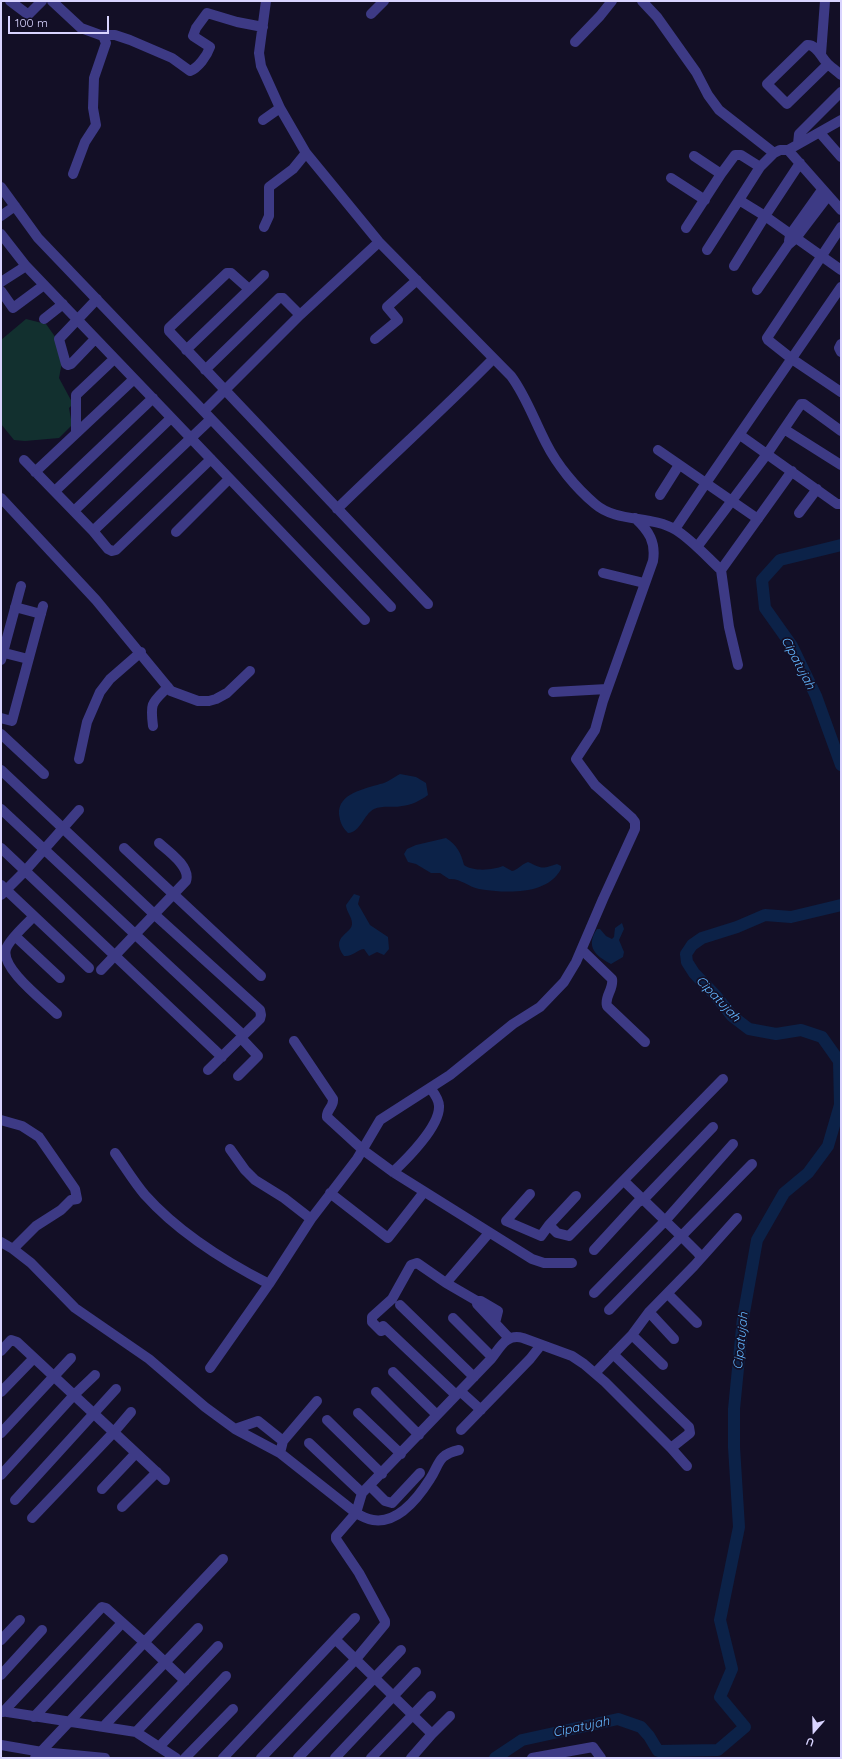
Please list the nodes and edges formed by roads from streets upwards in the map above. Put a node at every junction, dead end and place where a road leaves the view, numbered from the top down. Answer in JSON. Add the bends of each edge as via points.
{"nodes":[{"id":1,"x":10,"y":1,"type":"edge"},
{"id":2,"x":42,"y":1,"type":"edge"},
{"id":3,"x":52,"y":1,"type":"edge"},
{"id":4,"x":266,"y":1,"type":"edge"},
{"id":5,"x":384,"y":1,"type":"edge"},
{"id":6,"x":612,"y":1,"type":"edge"},
{"id":7,"x":642,"y":1,"type":"edge"},
{"id":8,"x":824,"y":2,"type":"edge"},
{"id":9,"x":371,"y":14,"type":"dead end"},
{"id":10,"x":263,"y":27,"type":"junction"},
{"id":11,"x":101,"y":36,"type":"junction"},
{"id":12,"x":575,"y":42,"type":"dead end"},
{"id":13,"x":821,"y":54,"type":"junction"},
{"id":14,"x":828,"y":64,"type":"junction"},
{"id":15,"x":841,"y":75,"type":"edge"},
{"id":16,"x":841,"y":92,"type":"edge"},
{"id":17,"x":280,"y":108,"type":"junction"},
{"id":18,"x":263,"y":120,"type":"dead end"},
{"id":19,"x":841,"y":120,"type":"edge"},
{"id":20,"x":820,"y":133,"type":"junction"},
{"id":21,"x":798,"y":144,"type":"junction"},
{"id":22,"x":788,"y":150,"type":"junction"},
{"id":23,"x":306,"y":153,"type":"junction"},
{"id":24,"x":774,"y":153,"type":"junction"},
{"id":25,"x":694,"y":156,"type":"dead end"},
{"id":26,"x":841,"y":157,"type":"edge"},
{"id":27,"x":800,"y":163,"type":"junction"},
{"id":28,"x":760,"y":167,"type":"junction"},
{"id":29,"x":73,"y":174,"type":"dead end"},
{"id":30,"x":721,"y":174,"type":"junction"},
{"id":31,"x":671,"y":178,"type":"dead end"},
{"id":32,"x":1,"y":187,"type":"edge"},
{"id":33,"x":833,"y":199,"type":"edge"},
{"id":34,"x":705,"y":200,"type":"junction"},
{"id":35,"x":739,"y":200,"type":"junction"},
{"id":36,"x":15,"y":206,"type":"junction"},
{"id":37,"x":1,"y":216,"type":"edge"},
{"id":38,"x":765,"y":216,"type":"junction"},
{"id":39,"x":264,"y":227,"type":"dead end"},
{"id":40,"x":841,"y":227,"type":"edge"},
{"id":41,"x":686,"y":228,"type":"dead end"},
{"id":42,"x":1,"y":234,"type":"edge"},
{"id":43,"x":791,"y":239,"type":"junction"},
{"id":44,"x":379,"y":242,"type":"junction"},
{"id":45,"x":4,"y":247,"type":"edge"},
{"id":46,"x":707,"y":250,"type":"dead end"},
{"id":47,"x":821,"y":257,"type":"junction"},
{"id":48,"x":26,"y":266,"type":"junction"},
{"id":49,"x":734,"y":266,"type":"dead end"},
{"id":50,"x":841,"y":270,"type":"edge"},
{"id":51,"x":264,"y":275,"type":"dead end"},
{"id":52,"x":417,"y":280,"type":"junction"},
{"id":53,"x":1,"y":282,"type":"edge"},
{"id":54,"x":44,"y":285,"type":"junction"},
{"id":55,"x":841,"y":287,"type":"edge"},
{"id":56,"x":249,"y":289,"type":"junction"},
{"id":57,"x":757,"y":290,"type":"dead end"},
{"id":58,"x":1,"y":292,"type":"edge"},
{"id":59,"x":97,"y":299,"type":"junction"},
{"id":60,"x":63,"y":304,"type":"junction"},
{"id":61,"x":300,"y":316,"type":"junction"},
{"id":62,"x":44,"y":319,"type":"dead end"},
{"id":63,"x":77,"y":320,"type":"junction"},
{"id":64,"x":95,"y":339,"type":"junction"},
{"id":65,"x":376,"y":339,"type":"dead end"},
{"id":66,"x":841,"y":344,"type":"edge"},
{"id":67,"x":186,"y":350,"type":"junction"},
{"id":68,"x":841,"y":352,"type":"edge"},
{"id":69,"x":114,"y":359,"type":"junction"},
{"id":70,"x":493,"y":359,"type":"junction"},
{"id":71,"x":792,"y":359,"type":"junction"},
{"id":72,"x":205,"y":370,"type":"junction"},
{"id":73,"x":134,"y":379,"type":"junction"},
{"id":74,"x":225,"y":390,"type":"junction"},
{"id":75,"x":841,"y":392,"type":"edge"},
{"id":76,"x":152,"y":398,"type":"junction"},
{"id":77,"x":204,"y":411,"type":"junction"},
{"id":78,"x":171,"y":418,"type":"junction"},
{"id":79,"x":211,"y":419,"type":"junction"},
{"id":80,"x":784,"y":429,"type":"junction"},
{"id":81,"x":841,"y":431,"type":"edge"},
{"id":82,"x":76,"y":433,"type":"junction"},
{"id":83,"x":740,"y":435,"type":"junction"},
{"id":84,"x":191,"y":438,"type":"junction"},
{"id":85,"x":658,"y":450,"type":"dead end"},
{"id":86,"x":767,"y":454,"type":"junction"},
{"id":87,"x":211,"y":459,"type":"junction"},
{"id":88,"x":24,"y":460,"type":"dead end"},
{"id":89,"x":680,"y":465,"type":"junction"},
{"id":90,"x":841,"y":465,"type":"edge"},
{"id":91,"x":792,"y":471,"type":"junction"},
{"id":92,"x":35,"y":472,"type":"junction"},
{"id":93,"x":230,"y":479,"type":"junction"},
{"id":94,"x":706,"y":483,"type":"junction"},
{"id":95,"x":817,"y":489,"type":"junction"},
{"id":96,"x":54,"y":491,"type":"junction"},
{"id":97,"x":660,"y":494,"type":"dead end"},
{"id":98,"x":1,"y":498,"type":"edge"},
{"id":99,"x":733,"y":501,"type":"junction"},
{"id":100,"x":841,"y":504,"type":"edge"},
{"id":101,"x":337,"y":509,"type":"junction"},
{"id":102,"x":74,"y":511,"type":"junction"},
{"id":103,"x":800,"y":514,"type":"dead end"},
{"id":104,"x":635,"y":518,"type":"junction"},
{"id":105,"x":758,"y":519,"type":"junction"},
{"id":106,"x":675,"y":530,"type":"junction"},
{"id":107,"x":93,"y":531,"type":"junction"},
{"id":108,"x":176,"y":532,"type":"dead end"},
{"id":109,"x":697,"y":547,"type":"junction"},
{"id":110,"x":721,"y":570,"type":"junction"},
{"id":111,"x":603,"y":574,"type":"dead end"},
{"id":112,"x":644,"y":582,"type":"junction"},
{"id":113,"x":22,"y":586,"type":"dead end"},
{"id":114,"x":428,"y":604,"type":"dead end"},
{"id":115,"x":15,"y":607,"type":"junction"},
{"id":116,"x":392,"y":607,"type":"dead end"},
{"id":117,"x":365,"y":620,"type":"dead end"},
{"id":118,"x":140,"y":652,"type":"junction"},
{"id":119,"x":2,"y":655,"type":"edge"},
{"id":120,"x":28,"y":659,"type":"junction"},
{"id":121,"x":738,"y":665,"type":"dead end"},
{"id":122,"x":250,"y":671,"type":"dead end"},
{"id":123,"x":168,"y":687,"type":"junction"},
{"id":124,"x":607,"y":689,"type":"junction"},
{"id":125,"x":553,"y":692,"type":"dead end"},
{"id":126,"x":1,"y":718,"type":"edge"},
{"id":127,"x":153,"y":726,"type":"dead end"},
{"id":128,"x":1,"y":734,"type":"edge"},
{"id":129,"x":79,"y":759,"type":"dead end"},
{"id":130,"x":1,"y":770,"type":"edge"},
{"id":131,"x":44,"y":774,"type":"dead end"},
{"id":132,"x":1,"y":809,"type":"edge"},
{"id":133,"x":79,"y":810,"type":"dead end"},
{"id":134,"x":63,"y":829,"type":"junction"},
{"id":135,"x":159,"y":843,"type":"dead end"},
{"id":136,"x":1,"y":848,"type":"edge"},
{"id":137,"x":124,"y":848,"type":"dead end"},
{"id":138,"x":44,"y":850,"type":"junction"},
{"id":139,"x":26,"y":871,"type":"junction"},
{"id":140,"x":3,"y":890,"type":"edge"},
{"id":141,"x":173,"y":894,"type":"junction"},
{"id":142,"x":154,"y":914,"type":"junction"},
{"id":143,"x":34,"y":916,"type":"junction"},
{"id":144,"x":135,"y":935,"type":"junction"},
{"id":145,"x":15,"y":936,"type":"junction"},
{"id":146,"x":582,"y":950,"type":"junction"},
{"id":147,"x":115,"y":956,"type":"junction"},
{"id":148,"x":89,"y":968,"type":"dead end"},
{"id":149,"x":101,"y":970,"type":"dead end"},
{"id":150,"x":261,"y":976,"type":"dead end"},
{"id":151,"x":60,"y":978,"type":"dead end"},
{"id":152,"x":57,"y":1014,"type":"dead end"},
{"id":153,"x":242,"y":1037,"type":"junction"},
{"id":154,"x":294,"y":1041,"type":"dead end"},
{"id":155,"x":645,"y":1042,"type":"dead end"},
{"id":156,"x":222,"y":1057,"type":"junction"},
{"id":157,"x":208,"y":1070,"type":"dead end"},
{"id":158,"x":238,"y":1076,"type":"dead end"},
{"id":159,"x":723,"y":1079,"type":"dead end"},
{"id":160,"x":431,"y":1089,"type":"junction"},
{"id":161,"x":1,"y":1120,"type":"edge"},
{"id":162,"x":713,"y":1127,"type":"dead end"},
{"id":163,"x":733,"y":1144,"type":"dead end"},
{"id":164,"x":230,"y":1148,"type":"dead end"},
{"id":165,"x":363,"y":1150,"type":"junction"},
{"id":166,"x":115,"y":1153,"type":"dead end"},
{"id":167,"x":752,"y":1164,"type":"dead end"},
{"id":168,"x":393,"y":1172,"type":"junction"},
{"id":169,"x":624,"y":1181,"type":"junction"},
{"id":170,"x":424,"y":1192,"type":"junction"},
{"id":171,"x":330,"y":1193,"type":"junction"},
{"id":172,"x":530,"y":1194,"type":"dead end"},
{"id":173,"x":576,"y":1196,"type":"dead end"},
{"id":174,"x":643,"y":1200,"type":"junction"},
{"id":175,"x":738,"y":1218,"type":"dead end"},
{"id":176,"x":311,"y":1219,"type":"junction"},
{"id":177,"x":665,"y":1222,"type":"junction"},
{"id":178,"x":549,"y":1225,"type":"junction"},
{"id":179,"x":489,"y":1233,"type":"junction"},
{"id":180,"x":682,"y":1237,"type":"junction"},
{"id":181,"x":1,"y":1242,"type":"edge"},
{"id":182,"x":13,"y":1249,"type":"junction"},
{"id":183,"x":594,"y":1250,"type":"dead end"},
{"id":184,"x":701,"y":1258,"type":"junction"},
{"id":185,"x":572,"y":1263,"type":"dead end"},
{"id":186,"x":446,"y":1283,"type":"junction"},
{"id":187,"x":269,"y":1284,"type":"junction"},
{"id":188,"x":594,"y":1293,"type":"dead end"},
{"id":189,"x":668,"y":1294,"type":"junction"},
{"id":190,"x":400,"y":1305,"type":"dead end"},
{"id":191,"x":609,"y":1310,"type":"dead end"},
{"id":192,"x":649,"y":1312,"type":"junction"},
{"id":193,"x":453,"y":1318,"type":"dead end"},
{"id":194,"x":697,"y":1323,"type":"dead end"},
{"id":195,"x":632,"y":1335,"type":"junction"},
{"id":196,"x":508,"y":1338,"type":"junction"},
{"id":197,"x":674,"y":1339,"type":"dead end"},
{"id":198,"x":541,"y":1345,"type":"junction"},
{"id":199,"x":1,"y":1351,"type":"edge"},
{"id":200,"x":613,"y":1354,"type":"junction"},
{"id":201,"x":492,"y":1357,"type":"junction"},
{"id":202,"x":34,"y":1358,"type":"junction"},
{"id":203,"x":71,"y":1358,"type":"dead end"},
{"id":204,"x":663,"y":1365,"type":"dead end"},
{"id":205,"x":210,"y":1368,"type":"dead end"},
{"id":206,"x":393,"y":1372,"type":"dead end"},
{"id":207,"x":595,"y":1373,"type":"junction"},
{"id":208,"x":95,"y":1375,"type":"dead end"},
{"id":209,"x":54,"y":1376,"type":"junction"},
{"id":210,"x":474,"y":1377,"type":"junction"},
{"id":211,"x":116,"y":1389,"type":"dead end"},
{"id":212,"x":1,"y":1392,"type":"edge"},
{"id":213,"x":376,"y":1392,"type":"dead end"},
{"id":214,"x":458,"y":1393,"type":"junction"},
{"id":215,"x":74,"y":1395,"type":"junction"},
{"id":216,"x":317,"y":1401,"type":"dead end"},
{"id":217,"x":481,"y":1410,"type":"junction"},
{"id":218,"x":131,"y":1412,"type":"dead end"},
{"id":219,"x":358,"y":1413,"type":"dead end"},
{"id":220,"x":93,"y":1414,"type":"junction"},
{"id":221,"x":437,"y":1415,"type":"junction"},
{"id":222,"x":326,"y":1420,"type":"dead end"},
{"id":223,"x":234,"y":1429,"type":"junction"},
{"id":224,"x":461,"y":1430,"type":"dead end"},
{"id":225,"x":114,"y":1432,"type":"junction"},
{"id":226,"x":1,"y":1433,"type":"edge"},
{"id":227,"x":419,"y":1435,"type":"junction"},
{"id":228,"x":283,"y":1441,"type":"junction"},
{"id":229,"x":310,"y":1443,"type":"dead end"},
{"id":230,"x":671,"y":1448,"type":"junction"},
{"id":231,"x":459,"y":1450,"type":"dead end"},
{"id":232,"x":136,"y":1453,"type":"junction"},
{"id":233,"x":280,"y":1453,"type":"junction"},
{"id":234,"x":401,"y":1454,"type":"junction"},
{"id":235,"x":687,"y":1466,"type":"dead end"},
{"id":236,"x":157,"y":1472,"type":"junction"},
{"id":237,"x":420,"y":1473,"type":"dead end"},
{"id":238,"x":382,"y":1474,"type":"junction"},
{"id":239,"x":1,"y":1475,"type":"edge"},
{"id":240,"x":165,"y":1480,"type":"dead end"},
{"id":241,"x":102,"y":1489,"type":"dead end"},
{"id":242,"x":366,"y":1490,"type":"junction"},
{"id":243,"x":15,"y":1500,"type":"dead end"},
{"id":244,"x":122,"y":1507,"type":"dead end"},
{"id":245,"x":356,"y":1513,"type":"junction"},
{"id":246,"x":32,"y":1518,"type":"dead end"},
{"id":247,"x":223,"y":1559,"type":"dead end"},
{"id":248,"x":355,"y":1618,"type":"dead end"},
{"id":249,"x":20,"y":1620,"type":"dead end"},
{"id":250,"x":122,"y":1624,"type":"junction"},
{"id":251,"x":198,"y":1628,"type":"dead end"},
{"id":252,"x":42,"y":1630,"type":"dead end"},
{"id":253,"x":335,"y":1639,"type":"junction"},
{"id":254,"x":1,"y":1640,"type":"edge"},
{"id":255,"x":144,"y":1642,"type":"junction"},
{"id":256,"x":218,"y":1646,"type":"dead end"},
{"id":257,"x":400,"y":1650,"type":"dead end"},
{"id":258,"x":356,"y":1658,"type":"junction"},
{"id":259,"x":165,"y":1662,"type":"junction"},
{"id":260,"x":416,"y":1672,"type":"dead end"},
{"id":261,"x":1,"y":1676,"type":"edge"},
{"id":262,"x":226,"y":1676,"type":"dead end"},
{"id":263,"x":375,"y":1678,"type":"junction"},
{"id":264,"x":184,"y":1681,"type":"junction"},
{"id":265,"x":393,"y":1696,"type":"junction"},
{"id":266,"x":431,"y":1696,"type":"dead end"},
{"id":267,"x":232,"y":1709,"type":"dead end"},
{"id":268,"x":2,"y":1712,"type":"edge"},
{"id":269,"x":412,"y":1715,"type":"junction"},
{"id":270,"x":450,"y":1716,"type":"dead end"},
{"id":271,"x":34,"y":1717,"type":"junction"},
{"id":272,"x":68,"y":1722,"type":"junction"},
{"id":273,"x":103,"y":1727,"type":"junction"},
{"id":274,"x":136,"y":1732,"type":"junction"},
{"id":275,"x":432,"y":1734,"type":"junction"},
{"id":276,"x":1,"y":1745,"type":"edge"},
{"id":277,"x":159,"y":1747,"type":"junction"},
{"id":278,"x":38,"y":1755,"type":"edge"},
{"id":279,"x":566,"y":1755,"type":"edge"},
{"id":280,"x":105,"y":1758,"type":"edge"},
{"id":281,"x":176,"y":1758,"type":"edge"},
{"id":282,"x":186,"y":1758,"type":"edge"},
{"id":283,"x":223,"y":1758,"type":"edge"},
{"id":284,"x":261,"y":1758,"type":"edge"},
{"id":285,"x":298,"y":1758,"type":"edge"},
{"id":286,"x":335,"y":1758,"type":"edge"},
{"id":287,"x":371,"y":1758,"type":"edge"},
{"id":288,"x":411,"y":1758,"type":"edge"},
{"id":289,"x":533,"y":1758,"type":"edge"},
{"id":290,"x":601,"y":1758,"type":"edge"}],
"edges":[{"from":1,"to":2,"type":"street","via":[[29,14]]},
{"from":3,"to":11,"type":"street","via":[[82,29]]},
{"from":4,"to":10,"type":"street"},
{"from":5,"to":9,"type":"street"},
{"from":6,"to":12,"type":"street"},
{"from":7,"to":24,"type":"street","via":[[657,17],[696,72],[719,110]]},
{"from":8,"to":13,"type":"street"},
{"from":10,"to":11,"type":"street","via":[[207,13],[193,36],[210,48],[197,66],[190,71],[172,58],[130,40],[115,35]]},
{"from":10,"to":17,"type":"street","via":[[261,66]]},
{"from":11,"to":29,"type":"street","via":[[106,43],[94,78],[96,125],[85,142]]},
{"from":13,"to":14,"type":"street"},
{"from":13,"to":14,"type":"street","via":[[811,45],[807,45],[767,84],[787,104]]},
{"from":14,"to":15,"type":"street"},
{"from":16,"to":21,"type":"street","via":[[799,134]]},
{"from":17,"to":18,"type":"street"},
{"from":17,"to":23,"type":"street"},
{"from":19,"to":20,"type":"street"},
{"from":20,"to":21,"type":"street"},
{"from":20,"to":26,"type":"street"},
{"from":21,"to":22,"type":"street"},
{"from":22,"to":24,"type":"street"},
{"from":22,"to":27,"type":"street"},
{"from":23,"to":39,"type":"street","via":[[293,169],[268,187],[269,216]]},
{"from":23,"to":44,"type":"street"},
{"from":24,"to":28,"type":"street"},
{"from":25,"to":30,"type":"street"},
{"from":27,"to":33,"type":"street"},
{"from":27,"to":38,"type":"street"},
{"from":28,"to":30,"type":"street","via":[[738,154]]},
{"from":28,"to":35,"type":"street"},
{"from":30,"to":34,"type":"street"},
{"from":31,"to":34,"type":"street"},
{"from":32,"to":36,"type":"street"},
{"from":33,"to":43,"type":"street"},
{"from":34,"to":41,"type":"street"},
{"from":35,"to":38,"type":"street"},
{"from":35,"to":46,"type":"street"},
{"from":36,"to":37,"type":"street"},
{"from":36,"to":59,"type":"street","via":[[38,238]]},
{"from":38,"to":43,"type":"street"},
{"from":38,"to":49,"type":"street"},
{"from":40,"to":47,"type":"street"},
{"from":42,"to":45,"type":"street"},
{"from":43,"to":47,"type":"street"},
{"from":43,"to":57,"type":"street"},
{"from":44,"to":52,"type":"street"},
{"from":44,"to":61,"type":"street"},
{"from":45,"to":48,"type":"street"},
{"from":47,"to":50,"type":"street"},
{"from":47,"to":71,"type":"street","via":[[767,336],[768,340]]},
{"from":48,"to":53,"type":"street"},
{"from":48,"to":54,"type":"street"},
{"from":51,"to":56,"type":"street"},
{"from":52,"to":65,"type":"street","via":[[387,307],[398,320]]},
{"from":52,"to":70,"type":"street"},
{"from":54,"to":58,"type":"street","via":[[13,308]]},
{"from":54,"to":60,"type":"street"},
{"from":55,"to":71,"type":"street"},
{"from":56,"to":67,"type":"street"},
{"from":56,"to":67,"type":"street","via":[[229,272],[221,278],[169,329]]},
{"from":59,"to":63,"type":"street"},
{"from":59,"to":77,"type":"street"},
{"from":60,"to":62,"type":"street"},
{"from":60,"to":63,"type":"street"},
{"from":61,"to":72,"type":"street","via":[[283,298],[279,298]]},
{"from":61,"to":74,"type":"street"},
{"from":63,"to":64,"type":"street"},
{"from":63,"to":64,"type":"street","via":[[59,339],[66,364],[71,364]]},
{"from":64,"to":69,"type":"street"},
{"from":66,"to":68,"type":"street"},
{"from":67,"to":72,"type":"street"},
{"from":69,"to":73,"type":"street"},
{"from":69,"to":82,"type":"street","via":[[76,395]]},
{"from":70,"to":101,"type":"street","via":[[434,419],[405,443]]},
{"from":70,"to":104,"type":"street","via":[[518,385],[546,444],[567,475],[600,508]]},
{"from":71,"to":75,"type":"street"},
{"from":71,"to":83,"type":"street"},
{"from":72,"to":74,"type":"street"},
{"from":73,"to":76,"type":"street"},
{"from":73,"to":82,"type":"street"},
{"from":74,"to":77,"type":"street"},
{"from":74,"to":101,"type":"street"},
{"from":76,"to":78,"type":"street"},
{"from":76,"to":96,"type":"street"},
{"from":77,"to":79,"type":"street"},
{"from":78,"to":84,"type":"street"},
{"from":78,"to":102,"type":"street"},
{"from":79,"to":84,"type":"street"},
{"from":79,"to":116,"type":"street"},
{"from":80,"to":81,"type":"street","via":[[802,404]]},
{"from":80,"to":86,"type":"street"},
{"from":80,"to":90,"type":"street"},
{"from":82,"to":92,"type":"street"},
{"from":83,"to":86,"type":"street"},
{"from":83,"to":94,"type":"street"},
{"from":84,"to":87,"type":"street"},
{"from":84,"to":107,"type":"street"},
{"from":85,"to":89,"type":"street"},
{"from":86,"to":91,"type":"street"},
{"from":86,"to":99,"type":"street"},
{"from":87,"to":93,"type":"street"},
{"from":87,"to":107,"type":"street","via":[[114,551],[108,549]]},
{"from":88,"to":92,"type":"street"},
{"from":89,"to":94,"type":"street"},
{"from":89,"to":97,"type":"street"},
{"from":91,"to":95,"type":"street"},
{"from":91,"to":105,"type":"street"},
{"from":92,"to":96,"type":"street"},
{"from":93,"to":108,"type":"street"},
{"from":93,"to":117,"type":"street"},
{"from":94,"to":99,"type":"street"},
{"from":94,"to":106,"type":"street"},
{"from":95,"to":100,"type":"street","via":[[837,504]]},
{"from":95,"to":103,"type":"street"},
{"from":96,"to":102,"type":"street"},
{"from":98,"to":118,"type":"street","via":[[96,600]]},
{"from":99,"to":105,"type":"street"},
{"from":99,"to":109,"type":"street"},
{"from":101,"to":114,"type":"street"},
{"from":102,"to":107,"type":"street"},
{"from":104,"to":106,"type":"street","via":[[662,524]]},
{"from":104,"to":112,"type":"street","via":[[650,534],[654,548],[653,561]]},
{"from":105,"to":110,"type":"street"},
{"from":106,"to":109,"type":"street"},
{"from":109,"to":110,"type":"street"},
{"from":110,"to":121,"type":"street"},
{"from":111,"to":112,"type":"street"},
{"from":112,"to":124,"type":"street"},
{"from":113,"to":115,"type":"street"},
{"from":115,"to":119,"type":"street"},
{"from":115,"to":120,"type":"street","via":[[42,610]]},
{"from":118,"to":123,"type":"street"},
{"from":118,"to":129,"type":"street","via":[[110,679],[100,692],[87,722]]},
{"from":119,"to":120,"type":"street"},
{"from":120,"to":126,"type":"street","via":[[12,721]]},
{"from":122,"to":123,"type":"street","via":[[227,693],[204,702],[171,691]]},
{"from":123,"to":127,"type":"street","via":[[152,705]]},
{"from":124,"to":125,"type":"street"},
{"from":124,"to":146,"type":"street","via":[[595,730],[576,760],[595,785],[632,818],[635,829]]},
{"from":128,"to":131,"type":"street"},
{"from":130,"to":134,"type":"street"},
{"from":132,"to":138,"type":"street"},
{"from":133,"to":134,"type":"street"},
{"from":134,"to":138,"type":"street"},
{"from":134,"to":142,"type":"street"},
{"from":135,"to":141,"type":"street","via":[[177,860],[187,875],[186,881]]},
{"from":136,"to":139,"type":"street"},
{"from":137,"to":141,"type":"street"},
{"from":138,"to":139,"type":"street"},
{"from":138,"to":144,"type":"street"},
{"from":139,"to":140,"type":"street"},
{"from":139,"to":147,"type":"street"},
{"from":140,"to":143,"type":"street"},
{"from":141,"to":142,"type":"street"},
{"from":141,"to":150,"type":"street"},
{"from":142,"to":144,"type":"street"},
{"from":142,"to":153,"type":"street","via":[[260,1010],[260,1019]]},
{"from":143,"to":145,"type":"street"},
{"from":143,"to":148,"type":"street"},
{"from":144,"to":147,"type":"street"},
{"from":144,"to":153,"type":"street"},
{"from":145,"to":151,"type":"street"},
{"from":145,"to":152,"type":"street","via":[[5,951],[9,966]]},
{"from":146,"to":155,"type":"street","via":[[612,979],[607,1006]]},
{"from":146,"to":160,"type":"street","via":[[569,974],[547,1000]]},
{"from":147,"to":149,"type":"street"},
{"from":147,"to":156,"type":"street"},
{"from":153,"to":156,"type":"street"},
{"from":153,"to":158,"type":"street","via":[[258,1056]]},
{"from":154,"to":165,"type":"street","via":[[333,1099],[327,1117]]},
{"from":156,"to":157,"type":"street"},
{"from":159,"to":169,"type":"street"},
{"from":160,"to":165,"type":"street","via":[[382,1118]]},
{"from":160,"to":168,"type":"street","via":[[439,1105],[438,1113],[423,1140]]},
{"from":161,"to":182,"type":"street","via":[[22,1126],[39,1137],[75,1189],[77,1197],[36,1226]]},
{"from":162,"to":174,"type":"street"},
{"from":163,"to":177,"type":"street"},
{"from":164,"to":176,"type":"street","via":[[255,1180]]},
{"from":165,"to":168,"type":"street"},
{"from":165,"to":171,"type":"street"},
{"from":166,"to":187,"type":"street","via":[[144,1194],[184,1231],[235,1266]]},
{"from":167,"to":180,"type":"street"},
{"from":168,"to":170,"type":"street"},
{"from":169,"to":174,"type":"street"},
{"from":169,"to":178,"type":"street","via":[[569,1236],[557,1233]]},
{"from":170,"to":171,"type":"street","via":[[388,1238]]},
{"from":170,"to":179,"type":"street"},
{"from":171,"to":176,"type":"street"},
{"from":172,"to":178,"type":"street","via":[[506,1221],[540,1236]]},
{"from":173,"to":178,"type":"street"},
{"from":174,"to":177,"type":"street"},
{"from":174,"to":183,"type":"street","via":[[638,1202]]},
{"from":175,"to":184,"type":"street"},
{"from":176,"to":187,"type":"street"},
{"from":177,"to":180,"type":"street"},
{"from":177,"to":188,"type":"street"},
{"from":179,"to":185,"type":"street","via":[[538,1261]]},
{"from":179,"to":186,"type":"street"},
{"from":180,"to":184,"type":"street"},
{"from":180,"to":191,"type":"street"},
{"from":181,"to":182,"type":"street"},
{"from":182,"to":223,"type":"street","via":[[75,1308],[149,1359]]},
{"from":184,"to":189,"type":"street"},
{"from":186,"to":196,"type":"street","via":[[477,1301]]},
{"from":186,"to":214,"type":"street","via":[[420,1264],[411,1265],[392,1299],[372,1317],[372,1322],[381,1331],[385,1327]]},
{"from":187,"to":205,"type":"street"},
{"from":189,"to":192,"type":"street"},
{"from":189,"to":194,"type":"street"},
{"from":190,"to":210,"type":"street"},
{"from":192,"to":195,"type":"street"},
{"from":192,"to":197,"type":"street"},
{"from":193,"to":201,"type":"street"},
{"from":195,"to":200,"type":"street"},
{"from":195,"to":204,"type":"street"},
{"from":196,"to":198,"type":"street","via":[[518,1337]]},
{"from":196,"to":201,"type":"street"},
{"from":198,"to":207,"type":"street","via":[[578,1359]]},
{"from":198,"to":217,"type":"street","via":[[530,1360]]},
{"from":199,"to":202,"type":"street","via":[[15,1340]]},
{"from":200,"to":207,"type":"street"},
{"from":200,"to":230,"type":"street","via":[[689,1427],[690,1432]]},
{"from":201,"to":210,"type":"street"},
{"from":202,"to":209,"type":"street"},
{"from":202,"to":212,"type":"street"},
{"from":203,"to":209,"type":"street"},
{"from":206,"to":221,"type":"street"},
{"from":207,"to":230,"type":"street"},
{"from":208,"to":215,"type":"street"},
{"from":209,"to":215,"type":"street"},
{"from":209,"to":226,"type":"street"},
{"from":210,"to":214,"type":"street"},
{"from":211,"to":220,"type":"street"},
{"from":213,"to":227,"type":"street"},
{"from":214,"to":217,"type":"street"},
{"from":214,"to":221,"type":"street"},
{"from":215,"to":220,"type":"street"},
{"from":215,"to":239,"type":"street"},
{"from":216,"to":228,"type":"street"},
{"from":217,"to":224,"type":"street"},
{"from":218,"to":225,"type":"street"},
{"from":219,"to":234,"type":"street"},
{"from":220,"to":225,"type":"street"},
{"from":220,"to":243,"type":"street"},
{"from":221,"to":227,"type":"street"},
{"from":222,"to":238,"type":"street"},
{"from":223,"to":228,"type":"street","via":[[258,1421]]},
{"from":223,"to":233,"type":"street"},
{"from":225,"to":232,"type":"street"},
{"from":225,"to":246,"type":"street"},
{"from":227,"to":234,"type":"street"},
{"from":228,"to":233,"type":"street"},
{"from":229,"to":242,"type":"street"},
{"from":230,"to":235,"type":"street"},
{"from":231,"to":245,"type":"street","via":[[439,1461],[431,1478],[400,1514],[378,1521]]},
{"from":232,"to":236,"type":"street"},
{"from":232,"to":241,"type":"street"},
{"from":233,"to":245,"type":"street"},
{"from":234,"to":238,"type":"street"},
{"from":236,"to":240,"type":"street"},
{"from":236,"to":244,"type":"street"},
{"from":237,"to":242,"type":"street","via":[[392,1503]]},
{"from":238,"to":242,"type":"street"},
{"from":242,"to":245,"type":"street"},
{"from":245,"to":258,"type":"street","via":[[335,1538],[359,1573],[385,1622]]},
{"from":247,"to":255,"type":"street"},
{"from":248,"to":253,"type":"street"},
{"from":249,"to":254,"type":"street"},
{"from":250,"to":255,"type":"street"},
{"from":250,"to":268,"type":"street","via":[[106,1608],[102,1608]]},
{"from":250,"to":271,"type":"street"},
{"from":251,"to":259,"type":"street"},
{"from":252,"to":261,"type":"street"},
{"from":253,"to":258,"type":"street"},
{"from":253,"to":283,"type":"street"},
{"from":255,"to":259,"type":"street"},
{"from":255,"to":272,"type":"street"},
{"from":256,"to":264,"type":"street"},
{"from":257,"to":263,"type":"street"},
{"from":258,"to":263,"type":"street"},
{"from":258,"to":284,"type":"street"},
{"from":259,"to":264,"type":"street"},
{"from":259,"to":273,"type":"street"},
{"from":260,"to":265,"type":"street"},
{"from":262,"to":277,"type":"street"},
{"from":263,"to":265,"type":"street"},
{"from":263,"to":285,"type":"street"},
{"from":264,"to":274,"type":"street"},
{"from":265,"to":269,"type":"street"},
{"from":265,"to":286,"type":"street"},
{"from":266,"to":269,"type":"street"},
{"from":267,"to":282,"type":"street"},
{"from":268,"to":271,"type":"street"},
{"from":269,"to":275,"type":"street"},
{"from":269,"to":287,"type":"street"},
{"from":270,"to":275,"type":"street"},
{"from":271,"to":272,"type":"street"},
{"from":272,"to":273,"type":"street"},
{"from":272,"to":278,"type":"street"},
{"from":273,"to":274,"type":"street"},
{"from":274,"to":277,"type":"street"},
{"from":275,"to":288,"type":"street"},
{"from":276,"to":278,"type":"street"},
{"from":277,"to":281,"type":"street"},
{"from":278,"to":280,"type":"street"},
{"from":279,"to":289,"type":"street"},
{"from":279,"to":290,"type":"street","via":[[593,1747]]}]}
